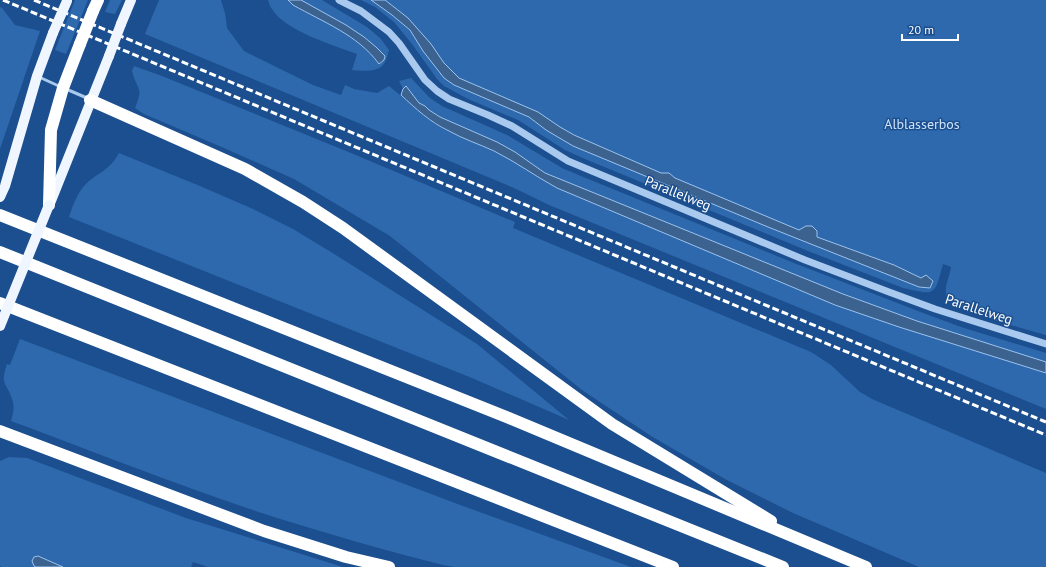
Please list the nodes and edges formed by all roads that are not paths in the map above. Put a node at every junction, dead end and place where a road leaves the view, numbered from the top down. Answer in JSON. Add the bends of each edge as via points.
{"nodes":[{"id":1,"x":67,"y":0,"type":"edge"},
{"id":2,"x":98,"y":0,"type":"edge"},
{"id":3,"x":131,"y":0,"type":"edge"},
{"id":4,"x":339,"y":0,"type":"edge"},
{"id":5,"x":37,"y":76,"type":"junction"},
{"id":6,"x":63,"y":88,"type":"junction"},
{"id":7,"x":90,"y":100,"type":"junction"},
{"id":8,"x":0,"y":197,"type":"edge"},
{"id":9,"x":49,"y":205,"type":"junction"},
{"id":10,"x":0,"y":215,"type":"edge"},
{"id":11,"x":0,"y":252,"type":"edge"},
{"id":12,"x":0,"y":302,"type":"edge"},
{"id":13,"x":0,"y":326,"type":"edge"},
{"id":14,"x":1046,"y":344,"type":"edge"},
{"id":15,"x":0,"y":431,"type":"edge"},
{"id":16,"x":804,"y":541,"type":"junction"},
{"id":17,"x":389,"y":567,"type":"edge"},
{"id":18,"x":673,"y":567,"type":"edge"},
{"id":19,"x":783,"y":567,"type":"edge"},
{"id":20,"x":866,"y":567,"type":"edge"}],
"edges":[{"from":1,"to":5,"type":"main road","bridge":true},
{"from":2,"to":6,"type":"highway","bridge":true},
{"from":3,"to":7,"type":"main road","bridge":true},
{"from":4,"to":14,"type":"street","name":"Parallelweg","via":[[361,11],[389,32],[425,80],[437,91],[449,99],[512,126],[568,161],[882,290]]},
{"from":5,"to":6,"type":"lane"},
{"from":5,"to":8,"type":"main road"},
{"from":6,"to":7,"type":"lane"},
{"from":6,"to":9,"type":"highway","via":[[51,130]]},
{"from":7,"to":9,"type":"main road"},
{"from":7,"to":16,"type":"highway","via":[[245,169],[303,202],[343,228],[612,424]]},
{"from":9,"to":13,"type":"main road","bridge":true},
{"from":10,"to":16,"type":"highway","via":[[501,415]]},
{"from":11,"to":19,"type":"highway"},
{"from":12,"to":18,"type":"highway"},
{"from":15,"to":17,"type":"highway","via":[[264,531],[346,557]]},
{"from":16,"to":20,"type":"highway"}]}
